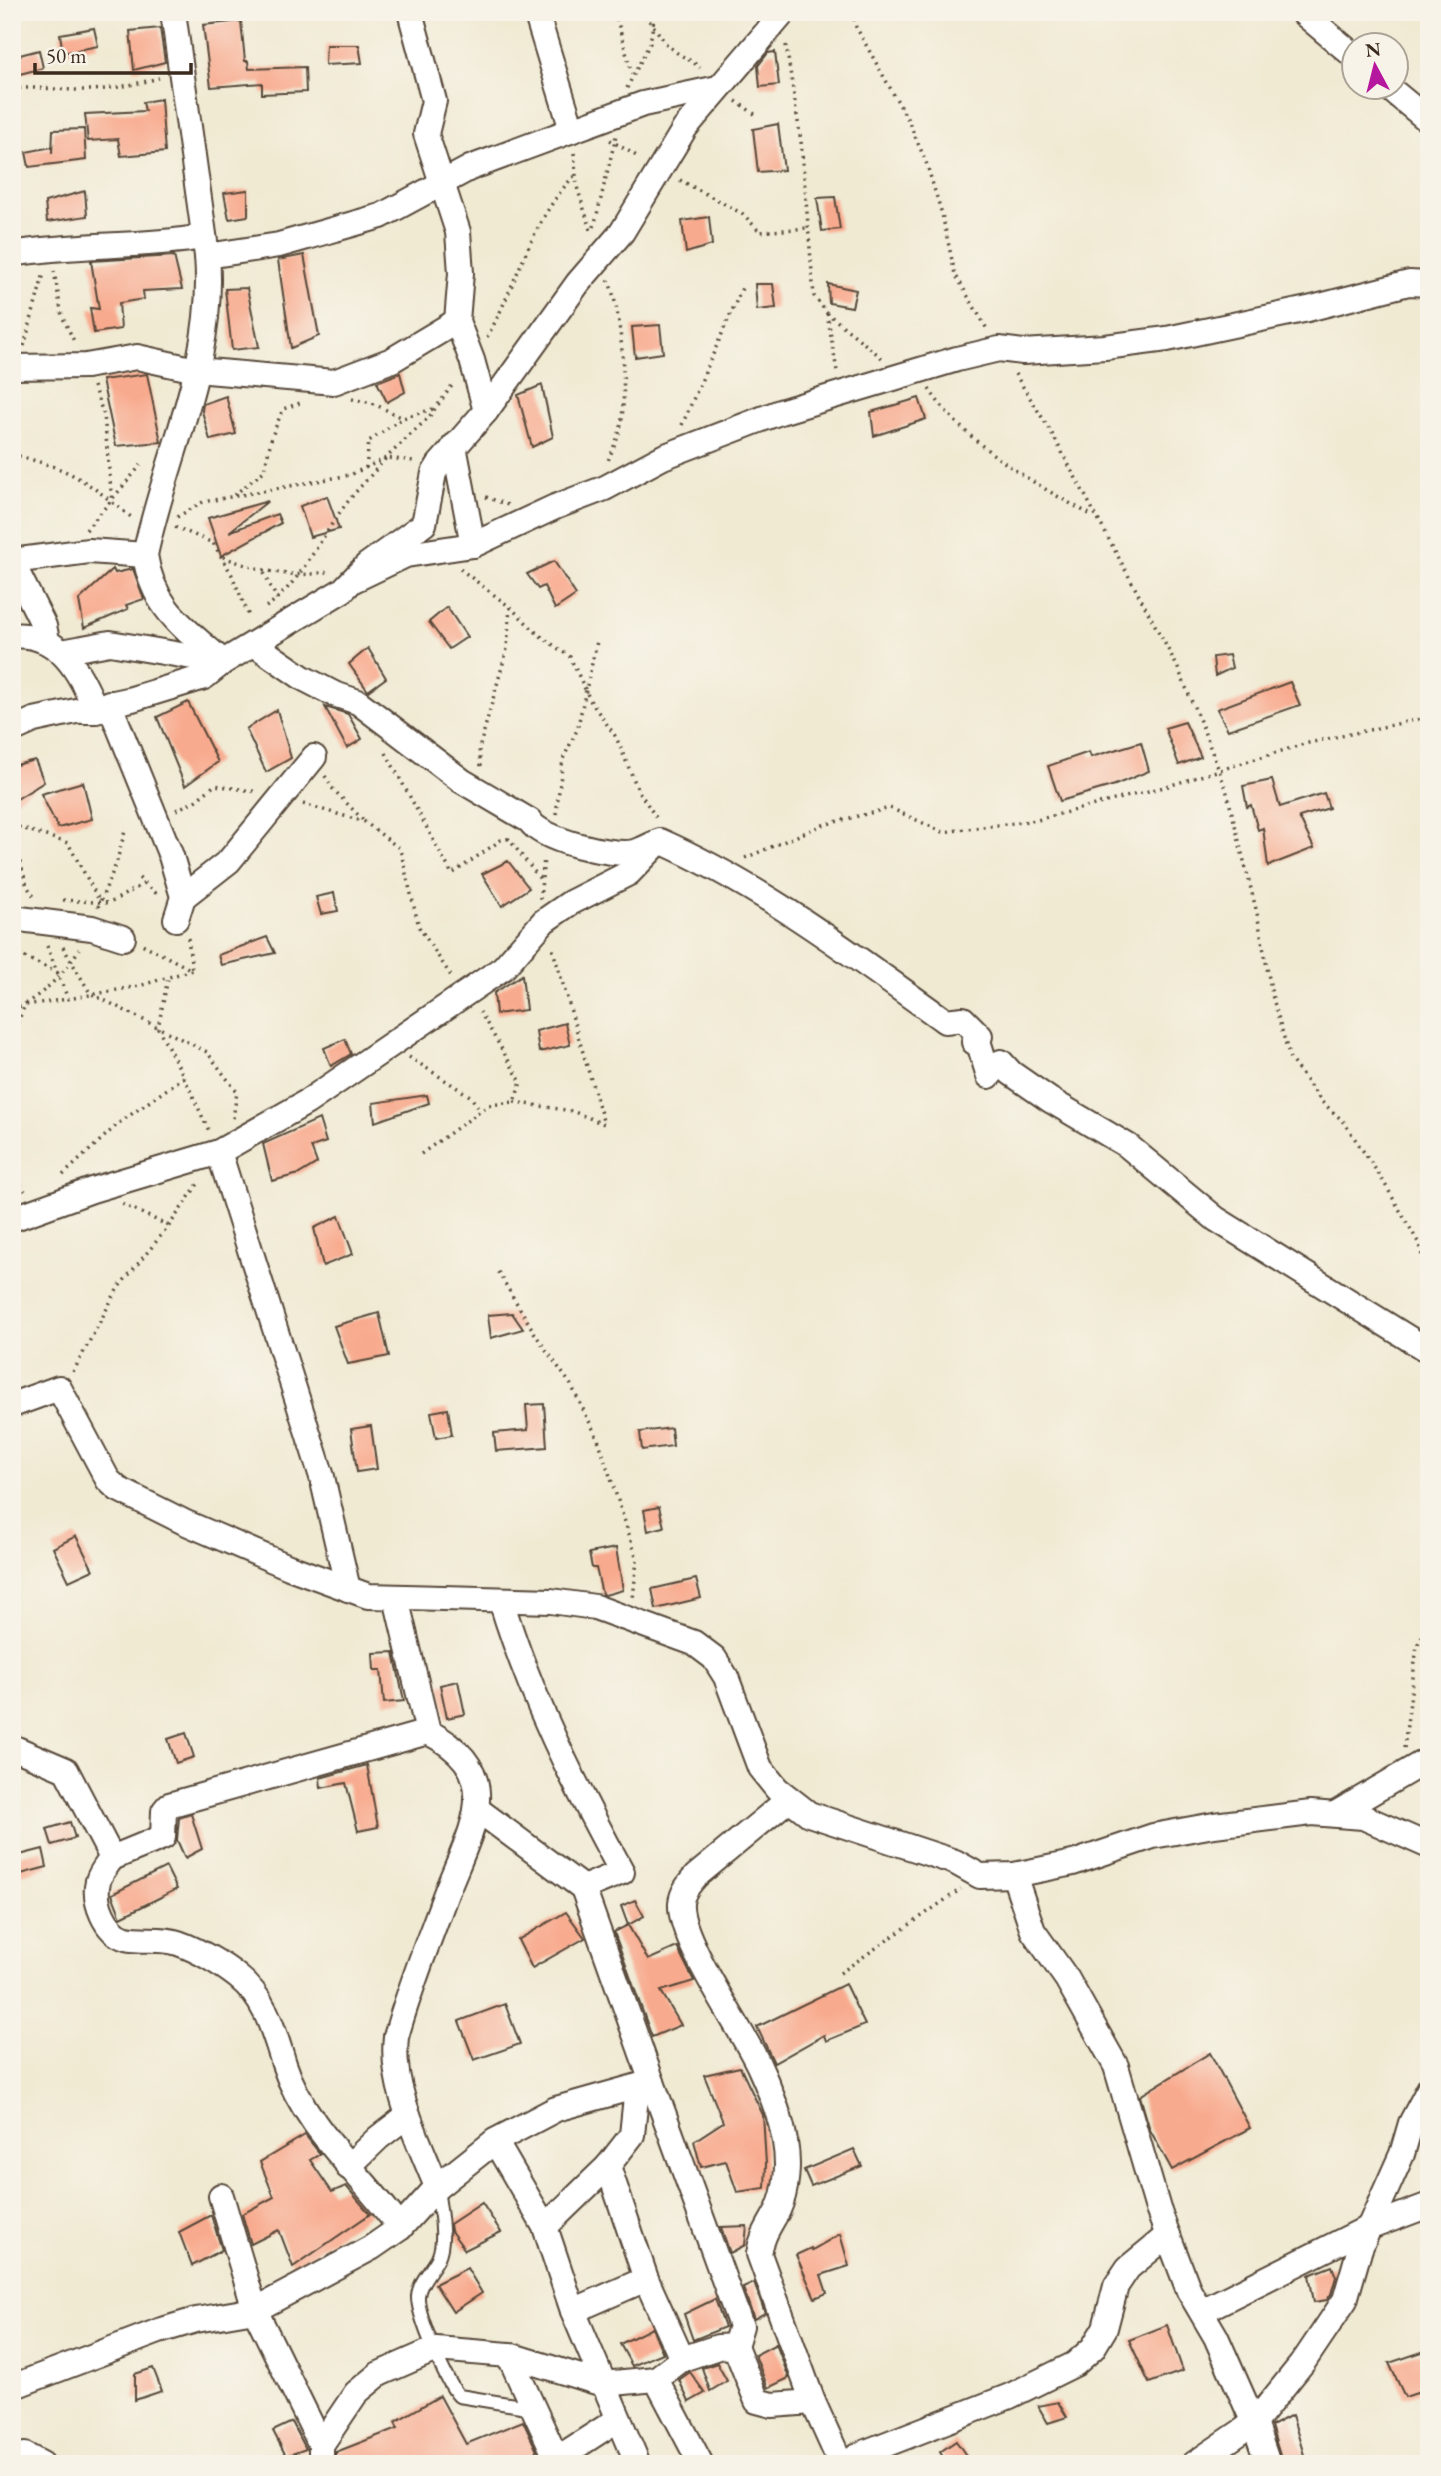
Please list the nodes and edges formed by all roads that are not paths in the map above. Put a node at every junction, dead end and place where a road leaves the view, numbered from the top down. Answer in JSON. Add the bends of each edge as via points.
{"nodes":[{"id":1,"x":173,"y":12,"type":"edge"},
{"id":2,"x":410,"y":12,"type":"edge"},
{"id":3,"x":536,"y":12,"type":"edge"},
{"id":4,"x":1302,"y":12,"type":"edge"},
{"id":5,"x":783,"y":13,"type":"edge"},
{"id":6,"x":1340,"y":45,"type":"edge"},
{"id":7,"x":718,"y":88,"type":"junction"},
{"id":8,"x":1407,"y":102,"type":"edge"},
{"id":9,"x":1429,"y":121,"type":"edge"},
{"id":10,"x":581,"y":126,"type":"junction"},
{"id":11,"x":444,"y":184,"type":"junction"},
{"id":12,"x":205,"y":247,"type":"junction"},
{"id":13,"x":12,"y":254,"type":"edge"},
{"id":14,"x":1429,"y":284,"type":"edge"},
{"id":15,"x":457,"y":321,"type":"junction"},
{"id":16,"x":12,"y":367,"type":"edge"},
{"id":17,"x":196,"y":370,"type":"junction"},
{"id":18,"x":486,"y":411,"type":"junction"},
{"id":19,"x":454,"y":446,"type":"junction"},
{"id":20,"x":473,"y":545,"type":"junction"},
{"id":21,"x":145,"y":555,"type":"junction"},
{"id":22,"x":14,"y":569,"type":"edge"},
{"id":23,"x":356,"y":579,"type":"junction"},
{"id":24,"x":12,"y":636,"type":"edge"},
{"id":25,"x":254,"y":643,"type":"junction"},
{"id":26,"x":54,"y":646,"type":"junction"},
{"id":27,"x":223,"y":662,"type":"junction"},
{"id":28,"x":93,"y":707,"type":"junction"},
{"id":29,"x":12,"y":730,"type":"edge"},
{"id":30,"x":314,"y":757,"type":"road end"},
{"id":31,"x":671,"y":846,"type":"junction"},
{"id":32,"x":24,"y":920,"type":"edge"},
{"id":33,"x":123,"y":938,"type":"road end"},
{"id":34,"x":219,"y":1152,"type":"junction"},
{"id":35,"x":12,"y":1219,"type":"edge"},
{"id":36,"x":1429,"y":1351,"type":"edge"},
{"id":37,"x":12,"y":1405,"type":"edge"},
{"id":38,"x":348,"y":1589,"type":"junction"},
{"id":39,"x":396,"y":1598,"type":"junction"},
{"id":40,"x":501,"y":1600,"type":"junction"},
{"id":41,"x":428,"y":1732,"type":"junction"},
{"id":42,"x":12,"y":1747,"type":"edge"},
{"id":43,"x":1429,"y":1759,"type":"edge"},
{"id":44,"x":789,"y":1799,"type":"junction"},
{"id":45,"x":477,"y":1810,"type":"junction"},
{"id":46,"x":1335,"y":1814,"type":"junction"},
{"id":47,"x":1429,"y":1846,"type":"edge"},
{"id":48,"x":111,"y":1858,"type":"junction"},
{"id":49,"x":1014,"y":1875,"type":"junction"},
{"id":50,"x":583,"y":1888,"type":"junction"},
{"id":51,"x":645,"y":2084,"type":"junction"},
{"id":52,"x":1429,"y":2089,"type":"edge"},
{"id":53,"x":408,"y":2115,"type":"junction"},
{"id":54,"x":495,"y":2141,"type":"junction"},
{"id":55,"x":608,"y":2166,"type":"junction"},
{"id":56,"x":348,"y":2167,"type":"junction"},
{"id":57,"x":437,"y":2187,"type":"junction"},
{"id":58,"x":221,"y":2196,"type":"dead end"},
{"id":59,"x":1429,"y":2205,"type":"edge"},
{"id":60,"x":545,"y":2227,"type":"junction"},
{"id":61,"x":400,"y":2228,"type":"junction"},
{"id":62,"x":1368,"y":2228,"type":"junction"},
{"id":63,"x":1168,"y":2235,"type":"junction"},
{"id":64,"x":646,"y":2279,"type":"junction"},
{"id":65,"x":255,"y":2310,"type":"junction"},
{"id":66,"x":573,"y":2311,"type":"junction"},
{"id":67,"x":1202,"y":2311,"type":"junction"},
{"id":68,"x":735,"y":2346,"type":"junction"},
{"id":69,"x":436,"y":2349,"type":"junction"},
{"id":70,"x":509,"y":2355,"type":"junction"},
{"id":71,"x":682,"y":2359,"type":"junction"},
{"id":72,"x":656,"y":2379,"type":"junction"},
{"id":73,"x":603,"y":2384,"type":"junction"},
{"id":74,"x":12,"y":2387,"type":"edge"},
{"id":75,"x":813,"y":2402,"type":"junction"},
{"id":76,"x":534,"y":2408,"type":"junction"},
{"id":77,"x":617,"y":2420,"type":"junction"},
{"id":78,"x":1254,"y":2423,"type":"junction"},
{"id":79,"x":321,"y":2455,"type":"edge"},
{"id":80,"x":12,"y":2458,"type":"edge"},
{"id":81,"x":852,"y":2458,"type":"edge"},
{"id":82,"x":555,"y":2462,"type":"edge"},
{"id":83,"x":42,"y":2464,"type":"edge"},
{"id":84,"x":638,"y":2464,"type":"edge"},
{"id":85,"x":701,"y":2464,"type":"edge"},
{"id":86,"x":1194,"y":2464,"type":"edge"},
{"id":87,"x":1268,"y":2464,"type":"edge"}],
"edges":[{"from":1,"to":12,"type":"street"},
{"from":2,"to":11,"type":"street","via":[[434,101],[426,134]]},
{"from":3,"to":10,"type":"street"},
{"from":4,"to":6,"type":"street"},
{"from":5,"to":7,"type":"street"},
{"from":7,"to":10,"type":"street","via":[[643,104]]},
{"from":7,"to":18,"type":"street","via":[[685,128],[622,232]]},
{"from":8,"to":9,"type":"street"},
{"from":10,"to":11,"type":"street","via":[[470,168]]},
{"from":11,"to":12,"type":"street","via":[[398,210],[342,228],[250,251]]},
{"from":11,"to":15,"type":"street","via":[[458,232]]},
{"from":12,"to":13,"type":"street","via":[[113,243]]},
{"from":12,"to":17,"type":"street","via":[[208,294]]},
{"from":14,"to":20,"type":"street","via":[[1409,283],[1167,339],[1023,352],[999,349],[837,394],[663,457],[605,488]]},
{"from":15,"to":17,"type":"street","via":[[392,360],[334,383]]},
{"from":15,"to":18,"type":"street","via":[[475,356]]},
{"from":16,"to":17,"type":"street","via":[[86,366],[136,357]]},
{"from":17,"to":21,"type":"street"},
{"from":18,"to":19,"type":"street"},
{"from":19,"to":20,"type":"street"},
{"from":19,"to":23,"type":"street","via":[[434,472],[424,524],[367,565]]},
{"from":20,"to":23,"type":"street","via":[[405,555]]},
{"from":21,"to":22,"type":"street","via":[[89,551]]},
{"from":21,"to":27,"type":"street","via":[[164,610]]},
{"from":22,"to":26,"type":"street"},
{"from":23,"to":25,"type":"street"},
{"from":24,"to":26,"type":"street","via":[[26,635]]},
{"from":25,"to":27,"type":"street"},
{"from":25,"to":31,"type":"street","via":[[303,678],[358,702],[462,781],[530,821],[534,828],[576,846],[633,853]]},
{"from":26,"to":27,"type":"street","via":[[110,643]]},
{"from":26,"to":28,"type":"street","via":[[77,668]]},
{"from":27,"to":28,"type":"street","via":[[204,677]]},
{"from":28,"to":29,"type":"street","via":[[34,720]]},
{"from":28,"to":30,"type":"street","via":[[171,856],[179,908],[229,861]]},
{"from":31,"to":34,"type":"street","via":[[570,903],[544,921],[503,968],[307,1102]]},
{"from":31,"to":36,"type":"street","via":[[811,927],[944,1021],[963,1019],[980,1036],[974,1042],[983,1051],[989,1076],[1001,1062],[1040,1093],[1128,1146],[1216,1219]]},
{"from":32,"to":33,"type":"street","via":[[92,928]]},
{"from":34,"to":35,"type":"street"},
{"from":34,"to":38,"type":"street","via":[[322,1477]]},
{"from":37,"to":38,"type":"street","via":[[59,1388],[107,1480],[118,1489],[184,1522]]},
{"from":38,"to":39,"type":"street"},
{"from":39,"to":40,"type":"street"},
{"from":39,"to":41,"type":"street"},
{"from":40,"to":44,"type":"street","via":[[595,1607],[694,1643],[714,1658],[726,1677],[760,1768]]},
{"from":40,"to":50,"type":"street","via":[[519,1660],[549,1730],[622,1872]]},
{"from":41,"to":45,"type":"street","via":[[452,1744],[469,1764]]},
{"from":41,"to":48,"type":"street","via":[[169,1805],[164,1811],[163,1837]]},
{"from":42,"to":48,"type":"street","via":[[66,1770]]},
{"from":43,"to":46,"type":"street"},
{"from":44,"to":49,"type":"street","via":[[809,1814],[955,1862],[980,1876]]},
{"from":44,"to":75,"type":"street","via":[[696,1876],[681,1901],[684,1924],[759,2066],[784,2137],[786,2189],[759,2254]]},
{"from":45,"to":50,"type":"street"},
{"from":45,"to":53,"type":"street","via":[[396,2037],[394,2055]]},
{"from":46,"to":47,"type":"street","via":[[1363,1816]]},
{"from":46,"to":49,"type":"street","via":[[1254,1820],[1153,1836],[1073,1863]]},
{"from":48,"to":56,"type":"street","via":[[98,1879],[105,1922],[115,1934],[128,1939],[177,1942],[237,1975],[252,1989],[280,2041],[285,2065],[304,2106]]},
{"from":49,"to":63,"type":"street","via":[[1032,1931],[1067,1979],[1116,2066]]},
{"from":50,"to":51,"type":"street"},
{"from":51,"to":54,"type":"street","via":[[556,2109]]},
{"from":51,"to":55,"type":"street","via":[[632,2134]]},
{"from":51,"to":68,"type":"street","via":[[741,2326]]},
{"from":52,"to":62,"type":"street"},
{"from":53,"to":56,"type":"street"},
{"from":53,"to":57,"type":"street"},
{"from":54,"to":57,"type":"street"},
{"from":54,"to":60,"type":"street"},
{"from":55,"to":60,"type":"street"},
{"from":55,"to":64,"type":"street"},
{"from":56,"to":61,"type":"street"},
{"from":57,"to":61,"type":"street"},
{"from":57,"to":69,"type":"lane","via":[[439,2255],[418,2296],[420,2314]]},
{"from":58,"to":65,"type":"street"},
{"from":59,"to":62,"type":"street"},
{"from":60,"to":66,"type":"street"},
{"from":61,"to":65,"type":"street"},
{"from":62,"to":67,"type":"street"},
{"from":62,"to":78,"type":"street","via":[[1345,2300]]},
{"from":63,"to":67,"type":"street","via":[[1189,2291]]},
{"from":63,"to":81,"type":"street","via":[[1128,2267],[1116,2286],[1105,2328],[1093,2348],[1075,2364],[1010,2396]]},
{"from":64,"to":66,"type":"street"},
{"from":64,"to":71,"type":"street"},
{"from":65,"to":74,"type":"street","via":[[196,2320]]},
{"from":65,"to":79,"type":"street"},
{"from":66,"to":73,"type":"street"},
{"from":67,"to":78,"type":"street"},
{"from":68,"to":71,"type":"street"},
{"from":68,"to":75,"type":"street","via":[[757,2401]]},
{"from":69,"to":70,"type":"street"},
{"from":69,"to":76,"type":"lane","via":[[443,2375],[458,2396]]},
{"from":69,"to":79,"type":"street","via":[[379,2374],[356,2393]]},
{"from":70,"to":73,"type":"street"},
{"from":70,"to":76,"type":"street"},
{"from":71,"to":72,"type":"street"},
{"from":72,"to":73,"type":"street"},
{"from":72,"to":85,"type":"street"},
{"from":73,"to":77,"type":"street"},
{"from":75,"to":81,"type":"street"},
{"from":76,"to":82,"type":"street"},
{"from":77,"to":82,"type":"street"},
{"from":77,"to":84,"type":"street"},
{"from":78,"to":86,"type":"street"},
{"from":78,"to":87,"type":"street"},
{"from":80,"to":83,"type":"street","via":[[25,2455]]}]}
